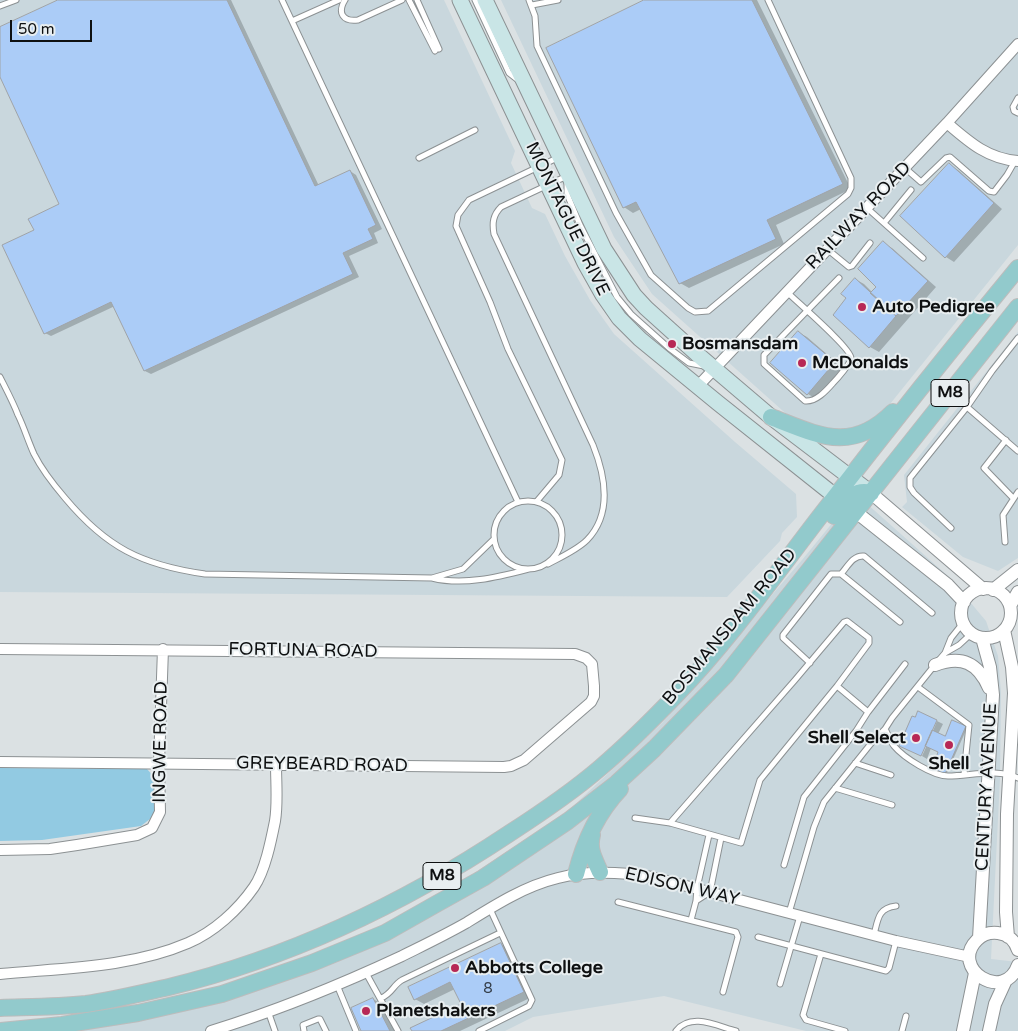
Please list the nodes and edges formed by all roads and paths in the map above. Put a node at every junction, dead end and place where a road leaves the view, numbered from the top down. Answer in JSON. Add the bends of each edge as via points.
{"nodes":[{"id":1,"x":16,"y":0,"type":"edge"},
{"id":2,"x":282,"y":0,"type":"edge"},
{"id":3,"x":339,"y":0,"type":"edge"},
{"id":4,"x":345,"y":0,"type":"edge"},
{"id":5,"x":402,"y":0,"type":"edge"},
{"id":6,"x":409,"y":0,"type":"edge"},
{"id":7,"x":417,"y":0,"type":"edge"},
{"id":8,"x":460,"y":0,"type":"edge"},
{"id":9,"x":475,"y":0,"type":"edge"},
{"id":10,"x":485,"y":0,"type":"edge"},
{"id":11,"x":558,"y":0,"type":"edge"},
{"id":12,"x":768,"y":0,"type":"edge"},
{"id":13,"x":530,"y":3,"type":"edge"},
{"id":14,"x":0,"y":6,"type":"edge"},
{"id":15,"x":292,"y":21,"type":"junction"},
{"id":16,"x":1018,"y":44,"type":"edge"},
{"id":17,"x":522,"y":81,"type":"junction"},
{"id":18,"x":1018,"y":98,"type":"edge"},
{"id":19,"x":1018,"y":114,"type":"edge"},
{"id":20,"x":947,"y":123,"type":"junction"},
{"id":21,"x":475,"y":130,"type":"dead end"},
{"id":22,"x":559,"y":157,"type":"junction"},
{"id":23,"x":419,"y":158,"type":"dead end"},
{"id":24,"x":1017,"y":161,"type":"edge"},
{"id":25,"x":540,"y":166,"type":"junction"},
{"id":26,"x":905,"y":168,"type":"junction"},
{"id":27,"x":568,"y":176,"type":"junction"},
{"id":28,"x":549,"y":184,"type":"junction"},
{"id":29,"x":911,"y":190,"type":"dead end"},
{"id":30,"x":867,"y":208,"type":"junction"},
{"id":31,"x":884,"y":223,"type":"junction"},
{"id":32,"x":870,"y":243,"type":"dead end"},
{"id":33,"x":827,"y":249,"type":"junction"},
{"id":34,"x":923,"y":258,"type":"dead end"},
{"id":35,"x":1018,"y":268,"type":"edge"},
{"id":36,"x":839,"y":278,"type":"dead end"},
{"id":37,"x":786,"y":291,"type":"junction"},
{"id":38,"x":1018,"y":307,"type":"edge"},
{"id":39,"x":807,"y":311,"type":"junction"},
{"id":40,"x":1018,"y":338,"type":"edge"},
{"id":41,"x":940,"y":363,"type":"junction"},
{"id":42,"x":714,"y":367,"type":"junction"},
{"id":43,"x":0,"y":377,"type":"edge"},
{"id":44,"x":698,"y":386,"type":"junction"},
{"id":45,"x":967,"y":407,"type":"junction"},
{"id":46,"x":771,"y":417,"type":"junction"},
{"id":47,"x":1006,"y":440,"type":"junction"},
{"id":48,"x":1018,"y":451,"type":"edge"},
{"id":49,"x":851,"y":477,"type":"junction"},
{"id":50,"x":1018,"y":492,"type":"edge"},
{"id":51,"x":871,"y":493,"type":"junction"},
{"id":52,"x":1013,"y":498,"type":"junction"},
{"id":53,"x":537,"y":501,"type":"junction"},
{"id":54,"x":518,"y":502,"type":"junction"},
{"id":55,"x":845,"y":504,"type":"junction"},
{"id":56,"x":951,"y":528,"type":"dead end"},
{"id":57,"x":494,"y":539,"type":"junction"},
{"id":58,"x":1005,"y":542,"type":"dead end"},
{"id":59,"x":548,"y":564,"type":"junction"},
{"id":60,"x":529,"y":569,"type":"junction"},
{"id":61,"x":1018,"y":570,"type":"edge"},
{"id":62,"x":842,"y":574,"type":"junction"},
{"id":63,"x":432,"y":578,"type":"junction"},
{"id":64,"x":988,"y":589,"type":"junction"},
{"id":65,"x":1018,"y":592,"type":"edge"},
{"id":66,"x":964,"y":602,"type":"junction"},
{"id":67,"x":1010,"y":606,"type":"junction"},
{"id":68,"x":932,"y":613,"type":"dead end"},
{"id":69,"x":900,"y":622,"type":"dead end"},
{"id":70,"x":963,"y":623,"type":"junction"},
{"id":71,"x":1004,"y":630,"type":"junction"},
{"id":72,"x":977,"y":635,"type":"junction"},
{"id":73,"x":0,"y":649,"type":"edge"},
{"id":74,"x":163,"y":649,"type":"junction"},
{"id":75,"x":945,"y":653,"type":"junction"},
{"id":76,"x":810,"y":663,"type":"junction"},
{"id":77,"x":905,"y":664,"type":"dead end"},
{"id":78,"x":935,"y":665,"type":"junction"},
{"id":79,"x":594,"y":673,"type":"joint"},
{"id":80,"x":837,"y":686,"type":"junction"},
{"id":81,"x":918,"y":686,"type":"junction"},
{"id":82,"x":993,"y":695,"type":"junction"},
{"id":83,"x":868,"y":712,"type":"junction"},
{"id":84,"x":885,"y":729,"type":"junction"},
{"id":85,"x":654,"y":749,"type":"junction"},
{"id":86,"x":0,"y":762,"type":"edge"},
{"id":87,"x":159,"y":763,"type":"junction"},
{"id":88,"x":855,"y":763,"type":"junction"},
{"id":89,"x":276,"y":764,"type":"junction"},
{"id":90,"x":988,"y":773,"type":"junction"},
{"id":91,"x":964,"y":774,"type":"junction"},
{"id":92,"x":891,"y":775,"type":"dead end"},
{"id":93,"x":1013,"y":776,"type":"edge"},
{"id":94,"x":835,"y":788,"type":"junction"},
{"id":95,"x":892,"y":805,"type":"dead end"},
{"id":96,"x":636,"y":818,"type":"dead end"},
{"id":97,"x":670,"y":823,"type":"junction"},
{"id":98,"x":595,"y":824,"type":"junction"},
{"id":99,"x":709,"y":835,"type":"junction"},
{"id":100,"x":721,"y":838,"type":"junction"},
{"id":101,"x":0,"y":850,"type":"edge"},
{"id":102,"x":784,"y":865,"type":"dead end"},
{"id":103,"x":600,"y":872,"type":"junction"},
{"id":104,"x":576,"y":874,"type":"junction"},
{"id":105,"x":697,"y":888,"type":"junction"},
{"id":106,"x":710,"y":892,"type":"junction"},
{"id":107,"x":696,"y":901,"type":"junction"},
{"id":108,"x":618,"y":902,"type":"dead end"},
{"id":109,"x":896,"y":906,"type":"dead end"},
{"id":110,"x":490,"y":909,"type":"junction"},
{"id":111,"x":789,"y":913,"type":"junction"},
{"id":112,"x":800,"y":916,"type":"junction"},
{"id":113,"x":691,"y":920,"type":"junction"},
{"id":114,"x":500,"y":933,"type":"junction"},
{"id":115,"x":874,"y":936,"type":"junction"},
{"id":116,"x":758,"y":937,"type":"dead end"},
{"id":117,"x":1008,"y":937,"type":"junction"},
{"id":118,"x":979,"y":938,"type":"junction"},
{"id":119,"x":896,"y":941,"type":"junction"},
{"id":120,"x":792,"y":946,"type":"junction"},
{"id":121,"x":1018,"y":950,"type":"edge"},
{"id":122,"x":820,"y":954,"type":"junction"},
{"id":123,"x":970,"y":957,"type":"junction"},
{"id":124,"x":366,"y":973,"type":"junction"},
{"id":125,"x":975,"y":973,"type":"junction"},
{"id":126,"x":1014,"y":973,"type":"edge"},
{"id":127,"x":0,"y":974,"type":"edge"},
{"id":128,"x":780,"y":984,"type":"dead end"},
{"id":129,"x":337,"y":985,"type":"junction"},
{"id":130,"x":723,"y":992,"type":"dead end"},
{"id":131,"x":381,"y":998,"type":"junction"},
{"id":132,"x":0,"y":1008,"type":"edge"},
{"id":133,"x":268,"y":1011,"type":"junction"},
{"id":134,"x":906,"y":1016,"type":"dead end"},
{"id":135,"x":0,"y":1031,"type":"edge"},
{"id":136,"x":211,"y":1031,"type":"edge"},
{"id":137,"x":275,"y":1031,"type":"edge"},
{"id":138,"x":304,"y":1031,"type":"edge"},
{"id":139,"x":326,"y":1031,"type":"edge"},
{"id":140,"x":356,"y":1031,"type":"edge"},
{"id":141,"x":398,"y":1031,"type":"edge"},
{"id":142,"x":478,"y":1031,"type":"edge"},
{"id":143,"x":676,"y":1031,"type":"edge"},
{"id":144,"x":736,"y":1031,"type":"edge"},
{"id":145,"x":845,"y":1031,"type":"edge"},
{"id":146,"x":902,"y":1031,"type":"edge"},
{"id":147,"x":963,"y":1031,"type":"edge"},
{"id":148,"x":989,"y":1031,"type":"edge"}],
"edges":[{"from":1,"to":14,"type":"lane"},
{"from":2,"to":15,"type":"lane"},
{"from":3,"to":15,"type":"lane"},
{"from":4,"to":5,"type":"lane","via":[[343,16],[353,21]]},
{"from":6,"to":7,"type":"lane","via":[[437,50]]},
{"from":8,"to":25,"type":"main road","name":"MONTAGUE DRIVE"},
{"from":9,"to":17,"type":"lane","via":[[509,73]]},
{"from":10,"to":17,"type":"main road","name":"MONTAGUE DRIVE"},
{"from":11,"to":13,"type":"lane"},
{"from":12,"to":13,"type":"lane","via":[[851,178],[851,188],[848,194],[708,311],[701,312],[688,308],[651,275],[620,221],[537,46],[537,27]]},
{"from":15,"to":54,"type":"lane"},
{"from":16,"to":20,"type":"street","name":"RAILWAY ROAD"},
{"from":17,"to":22,"type":"main road","name":"MONTAGUE DRIVE"},
{"from":18,"to":19,"type":"lane","via":[[1013,107]]},
{"from":20,"to":24,"type":"street","via":[[982,152],[999,159]]},
{"from":20,"to":26,"type":"street","name":"RAILWAY ROAD"},
{"from":21,"to":23,"type":"lane"},
{"from":22,"to":25,"type":"lane"},
{"from":22,"to":27,"type":"main road","name":"MONTAGUE DRIVE"},
{"from":24,"to":26,"type":"lane","via":[[994,192],[950,157],[921,182]]},
{"from":25,"to":28,"type":"main road","name":"MONTAGUE DRIVE"},
{"from":25,"to":53,"type":"lane","via":[[469,200],[458,215],[456,226],[508,349],[562,460],[559,475]]},
{"from":26,"to":30,"type":"street","name":"RAILWAY ROAD"},
{"from":27,"to":28,"type":"lane"},
{"from":27,"to":42,"type":"main road","name":"MONTAGUE DRIVE","via":[[604,249],[634,295]]},
{"from":28,"to":44,"type":"main road","name":"MONTAGUE DRIVE","via":[[594,281],[620,318],[640,339]]},
{"from":28,"to":59,"type":"lane","via":[[501,207],[495,215],[494,234],[593,445],[605,490],[600,516],[588,540]]},
{"from":29,"to":31,"type":"lane"},
{"from":30,"to":31,"type":"lane"},
{"from":30,"to":33,"type":"street","name":"RAILWAY ROAD"},
{"from":31,"to":34,"type":"lane"},
{"from":32,"to":33,"type":"lane","via":[[849,267]]},
{"from":33,"to":37,"type":"street","name":"RAILWAY ROAD"},
{"from":35,"to":41,"type":"main road","name":"BOSMANSDAM ROAD","number":"M8"},
{"from":36,"to":39,"type":"lane"},
{"from":37,"to":39,"type":"lane"},
{"from":37,"to":42,"type":"street","name":"RAILWAY ROAD"},
{"from":38,"to":51,"type":"main road","number":"M8"},
{"from":39,"to":39,"type":"lane","via":[[763,358],[764,364],[809,402],[832,384],[851,358],[846,348]]},
{"from":40,"to":45,"type":"lane"},
{"from":41,"to":46,"type":"main road","via":[[888,417],[861,434],[843,438],[825,436]]},
{"from":41,"to":49,"type":"main road","name":"BOSMANSDAM ROAD","number":"M8"},
{"from":42,"to":44,"type":"street","name":"RAILWAY ROAD"},
{"from":42,"to":46,"type":"main road","name":"MONTAGUE DRIVE"},
{"from":43,"to":63,"type":"lane","via":[[34,454],[51,482],[98,533],[146,561],[205,574]]},
{"from":44,"to":55,"type":"main road","name":"MONTAGUE DRIVE"},
{"from":45,"to":47,"type":"lane"},
{"from":45,"to":56,"type":"lane","via":[[909,482],[914,493]]},
{"from":46,"to":49,"type":"main road","name":"MONTAGUE DRIVE"},
{"from":47,"to":48,"type":"lane"},
{"from":47,"to":52,"type":"lane","via":[[984,468]]},
{"from":49,"to":51,"type":"main road","name":"MONTAGUE DRIVE"},
{"from":49,"to":55,"type":"main road","name":"BOSMANSDAM ROAD","number":"M8"},
{"from":50,"to":52,"type":"lane"},
{"from":51,"to":55,"type":"main road","via":[[855,494]]},
{"from":51,"to":64,"type":"street"},
{"from":52,"to":58,"type":"lane","via":[[1003,515]]},
{"from":53,"to":54,"type":"lane"},
{"from":53,"to":59,"type":"lane","via":[[556,513],[563,534],[562,546]]},
{"from":54,"to":57,"type":"lane","via":[[497,519]]},
{"from":55,"to":66,"type":"street","via":[[944,582]]},
{"from":55,"to":85,"type":"main road","name":"BOSMANSDAM ROAD","number":"M8","via":[[726,675]]},
{"from":55,"to":132,"type":"main road","name":"BOSMANSDAM ROAD","number":"M8","via":[[678,692],[601,767],[565,796],[473,858],[376,911],[307,943],[210,977],[85,1004]]},
{"from":57,"to":60,"type":"lane","via":[[506,561]]},
{"from":57,"to":63,"type":"lane","via":[[463,569]]},
{"from":59,"to":60,"type":"lane"},
{"from":60,"to":63,"type":"lane","via":[[466,581]]},
{"from":61,"to":64,"type":"street"},
{"from":62,"to":68,"type":"lane","via":[[854,558],[864,556]]},
{"from":62,"to":69,"type":"lane"},
{"from":62,"to":76,"type":"lane","via":[[831,574],[783,635]]},
{"from":64,"to":66,"type":"street","via":[[970,594]]},
{"from":64,"to":67,"type":"street","via":[[1002,595]]},
{"from":65,"to":67,"type":"street"},
{"from":66,"to":70,"type":"street","via":[[961,612]]},
{"from":67,"to":71,"type":"street","via":[[1010,621]]},
{"from":70,"to":72,"type":"street"},
{"from":70,"to":75,"type":"lane","via":[[951,638]]},
{"from":71,"to":72,"type":"street","via":[[994,637]]},
{"from":71,"to":93,"type":"street","name":"CENTURY AVENUE","via":[[1014,683]]},
{"from":72,"to":75,"type":"lane"},
{"from":72,"to":82,"type":"street","name":"CENTURY AVENUE","via":[[990,667]]},
{"from":73,"to":74,"type":"street","name":"FORTUNA ROAD"},
{"from":74,"to":79,"type":"street","name":"FORTUNA ROAD","via":[[576,654],[592,664]]},
{"from":74,"to":87,"type":"street","name":"INGWE ROAD"},
{"from":75,"to":78,"type":"lane"},
{"from":76,"to":80,"type":"lane","via":[[845,621],[869,638],[869,643]]},
{"from":76,"to":97,"type":"lane"},
{"from":77,"to":83,"type":"lane"},
{"from":78,"to":81,"type":"lane"},
{"from":78,"to":82,"type":"street","via":[[952,660],[970,664],[982,674]]},
{"from":79,"to":89,"type":"street","name":"GREYBEARD ROAD","via":[[591,702],[524,760],[511,766]]},
{"from":80,"to":83,"type":"lane"},
{"from":80,"to":100,"type":"lane","via":[[760,780],[742,842],[739,844]]},
{"from":81,"to":84,"type":"lane"},
{"from":81,"to":91,"type":"lane","via":[[969,725]]},
{"from":82,"to":90,"type":"street","name":"CENTURY AVENUE"},
{"from":83,"to":102,"type":"lane","via":[[804,797]]},
{"from":84,"to":88,"type":"lane"},
{"from":84,"to":91,"type":"lane","via":[[902,754],[926,769],[943,776]]},
{"from":85,"to":98,"type":"main road","via":[[615,794]]},
{"from":85,"to":135,"type":"main road","name":"BOSMANSDAM ROAD","number":"M8","via":[[568,821],[483,878],[385,933],[312,963],[222,994],[138,1013]]},
{"from":86,"to":87,"type":"street","name":"GREYBEARD ROAD"},
{"from":87,"to":89,"type":"street","name":"GREYBEARD ROAD"},
{"from":87,"to":101,"type":"street","name":"INGWE ROAD","via":[[160,812],[146,832],[50,849]]},
{"from":88,"to":92,"type":"lane"},
{"from":88,"to":94,"type":"lane"},
{"from":89,"to":127,"type":"street","via":[[275,820],[266,856],[255,885],[214,928],[188,943],[151,955]]},
{"from":90,"to":91,"type":"lane"},
{"from":90,"to":93,"type":"lane"},
{"from":90,"to":118,"type":"street","name":"CENTURY AVENUE"},
{"from":93,"to":117,"type":"street","name":"CENTURY AVENUE","via":[[1006,912]]},
{"from":94,"to":95,"type":"lane"},
{"from":94,"to":111,"type":"lane","via":[[818,813]]},
{"from":96,"to":97,"type":"lane"},
{"from":97,"to":99,"type":"lane"},
{"from":98,"to":103,"type":"main road","via":[[590,845]]},
{"from":98,"to":104,"type":"main road","via":[[584,844]]},
{"from":99,"to":100,"type":"lane"},
{"from":99,"to":105,"type":"lane"},
{"from":100,"to":106,"type":"lane"},
{"from":103,"to":104,"type":"street","name":"EDISON WAY"},
{"from":103,"to":105,"type":"street","name":"EDISON WAY","via":[[652,877]]},
{"from":104,"to":110,"type":"street","name":"EDISON WAY","via":[[520,891]]},
{"from":105,"to":106,"type":"street","name":"EDISON WAY"},
{"from":105,"to":107,"type":"lane"},
{"from":106,"to":107,"type":"lane"},
{"from":106,"to":111,"type":"street","name":"EDISON WAY"},
{"from":107,"to":113,"type":"lane"},
{"from":108,"to":113,"type":"lane"},
{"from":109,"to":115,"type":"lane","via":[[882,911]]},
{"from":110,"to":114,"type":"lane"},
{"from":110,"to":124,"type":"street","name":"EDISON WAY","via":[[438,939]]},
{"from":111,"to":112,"type":"street","name":"EDISON WAY"},
{"from":112,"to":115,"type":"street","name":"EDISON WAY"},
{"from":112,"to":120,"type":"lane"},
{"from":113,"to":130,"type":"lane","via":[[738,934]]},
{"from":114,"to":131,"type":"lane","via":[[402,980],[390,994]]},
{"from":114,"to":142,"type":"lane","via":[[532,1002]]},
{"from":115,"to":119,"type":"street","name":"EDISON WAY"},
{"from":116,"to":120,"type":"lane"},
{"from":117,"to":118,"type":"street","via":[[990,933]]},
{"from":117,"to":121,"type":"street"},
{"from":118,"to":123,"type":"street"},
{"from":119,"to":122,"type":"lane","via":[[887,971]]},
{"from":119,"to":123,"type":"street","name":"EDISON WAY"},
{"from":120,"to":122,"type":"lane"},
{"from":120,"to":128,"type":"lane"},
{"from":122,"to":145,"type":"lane","via":[[803,1018]]},
{"from":123,"to":125,"type":"street"},
{"from":124,"to":129,"type":"street","name":"EDISON WAY"},
{"from":124,"to":131,"type":"lane"},
{"from":125,"to":126,"type":"street","via":[[986,980],[999,982]]},
{"from":125,"to":147,"type":"street"},
{"from":126,"to":148,"type":"street","via":[[995,1004]]},
{"from":129,"to":133,"type":"street","name":"EDISON WAY"},
{"from":129,"to":140,"type":"lane"},
{"from":131,"to":141,"type":"lane"},
{"from":133,"to":136,"type":"street","name":"EDISON WAY"},
{"from":133,"to":137,"type":"lane"},
{"from":134,"to":146,"type":"lane"},
{"from":138,"to":139,"type":"lane","via":[[303,1025],[318,1019]]},
{"from":143,"to":144,"type":"lane","via":[[685,1022],[696,1020]]}]}
